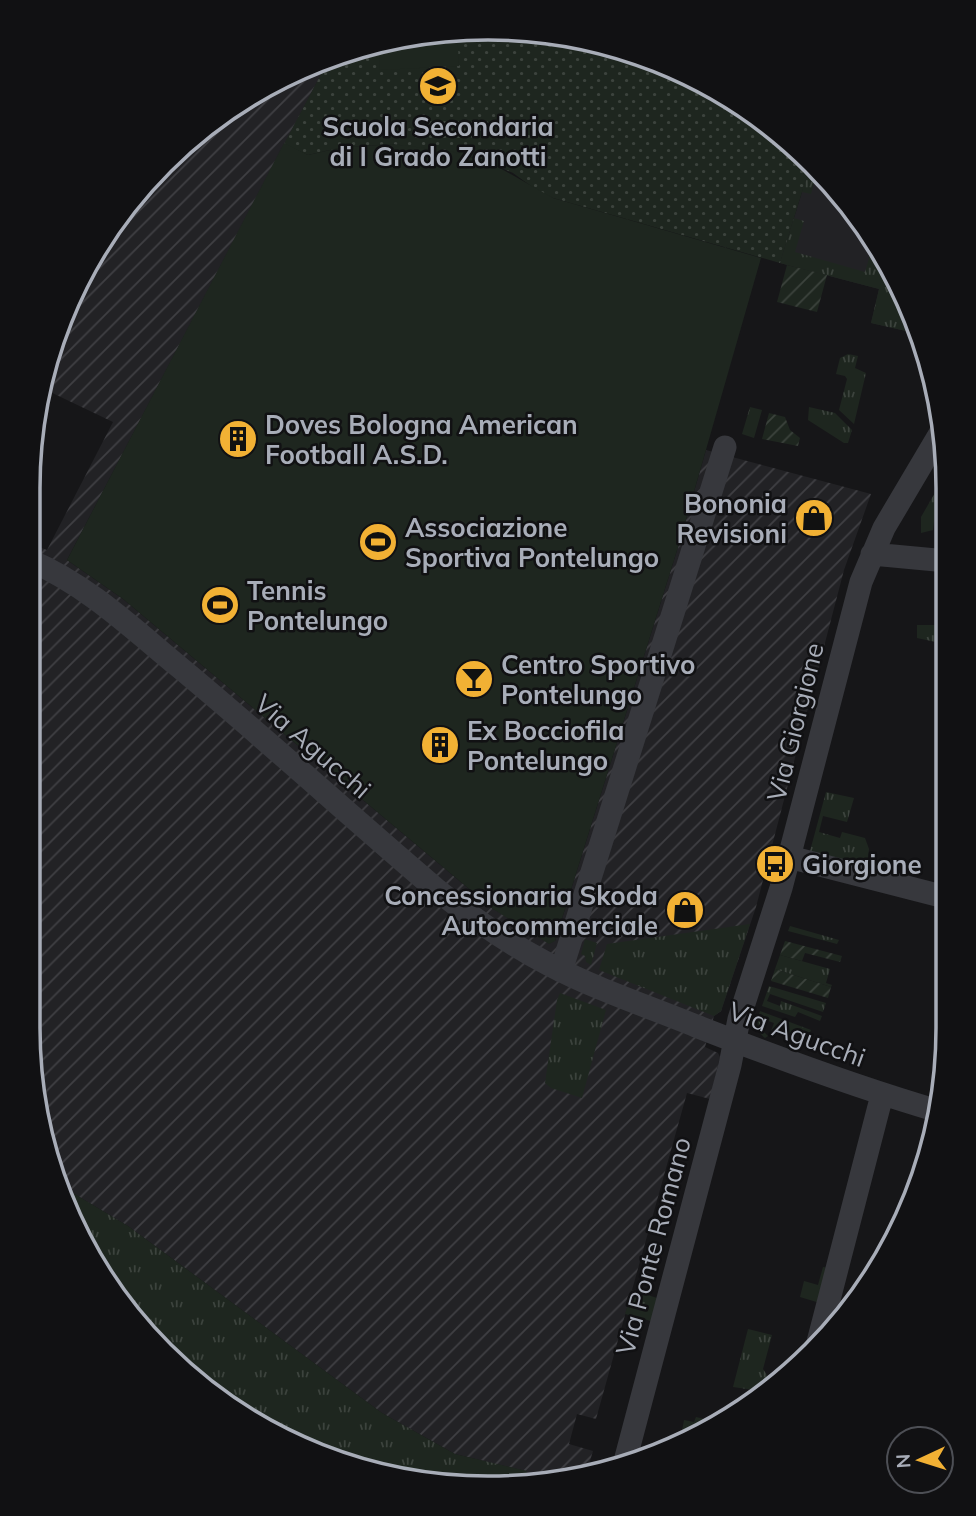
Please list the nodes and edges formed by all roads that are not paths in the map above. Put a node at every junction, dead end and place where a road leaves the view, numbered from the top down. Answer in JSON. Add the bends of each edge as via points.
{"nodes":[{"id":1,"x":933,"y":444,"type":"edge"},
{"id":2,"x":725,"y":447,"type":"dead end"},
{"id":3,"x":872,"y":554,"type":"junction"},
{"id":4,"x":936,"y":560,"type":"edge"},
{"id":5,"x":40,"y":565,"type":"edge"},
{"id":6,"x":789,"y":857,"type":"junction"},
{"id":7,"x":936,"y":895,"type":"edge"},
{"id":8,"x":561,"y":971,"type":"junction"},
{"id":9,"x":735,"y":1041,"type":"junction"},
{"id":10,"x":882,"y":1095,"type":"junction"},
{"id":11,"x":928,"y":1108,"type":"edge"},
{"id":12,"x":822,"y":1326,"type":"edge"},
{"id":13,"x":627,"y":1453,"type":"edge"}],
"edges":[{"from":1,"to":3,"type":"street","name":"Via Giorgione"},
{"from":2,"to":8,"type":"street"},
{"from":3,"to":4,"type":"street"},
{"from":3,"to":6,"type":"street","name":"Via Giorgione","via":[[847,631]]},
{"from":5,"to":8,"type":"street","name":"Via Agucchi","via":[[64,577],[128,624],[468,915]]},
{"from":6,"to":7,"type":"street"},
{"from":6,"to":9,"type":"street","name":"Via Giorgione"},
{"from":8,"to":9,"type":"street","name":"Via Agucchi"},
{"from":9,"to":10,"type":"street","name":"Via Agucchi"},
{"from":9,"to":13,"type":"street","name":"Via Ponte Romano"},
{"from":10,"to":11,"type":"street","name":"Via Agucchi"},
{"from":10,"to":12,"type":"street"}]}
